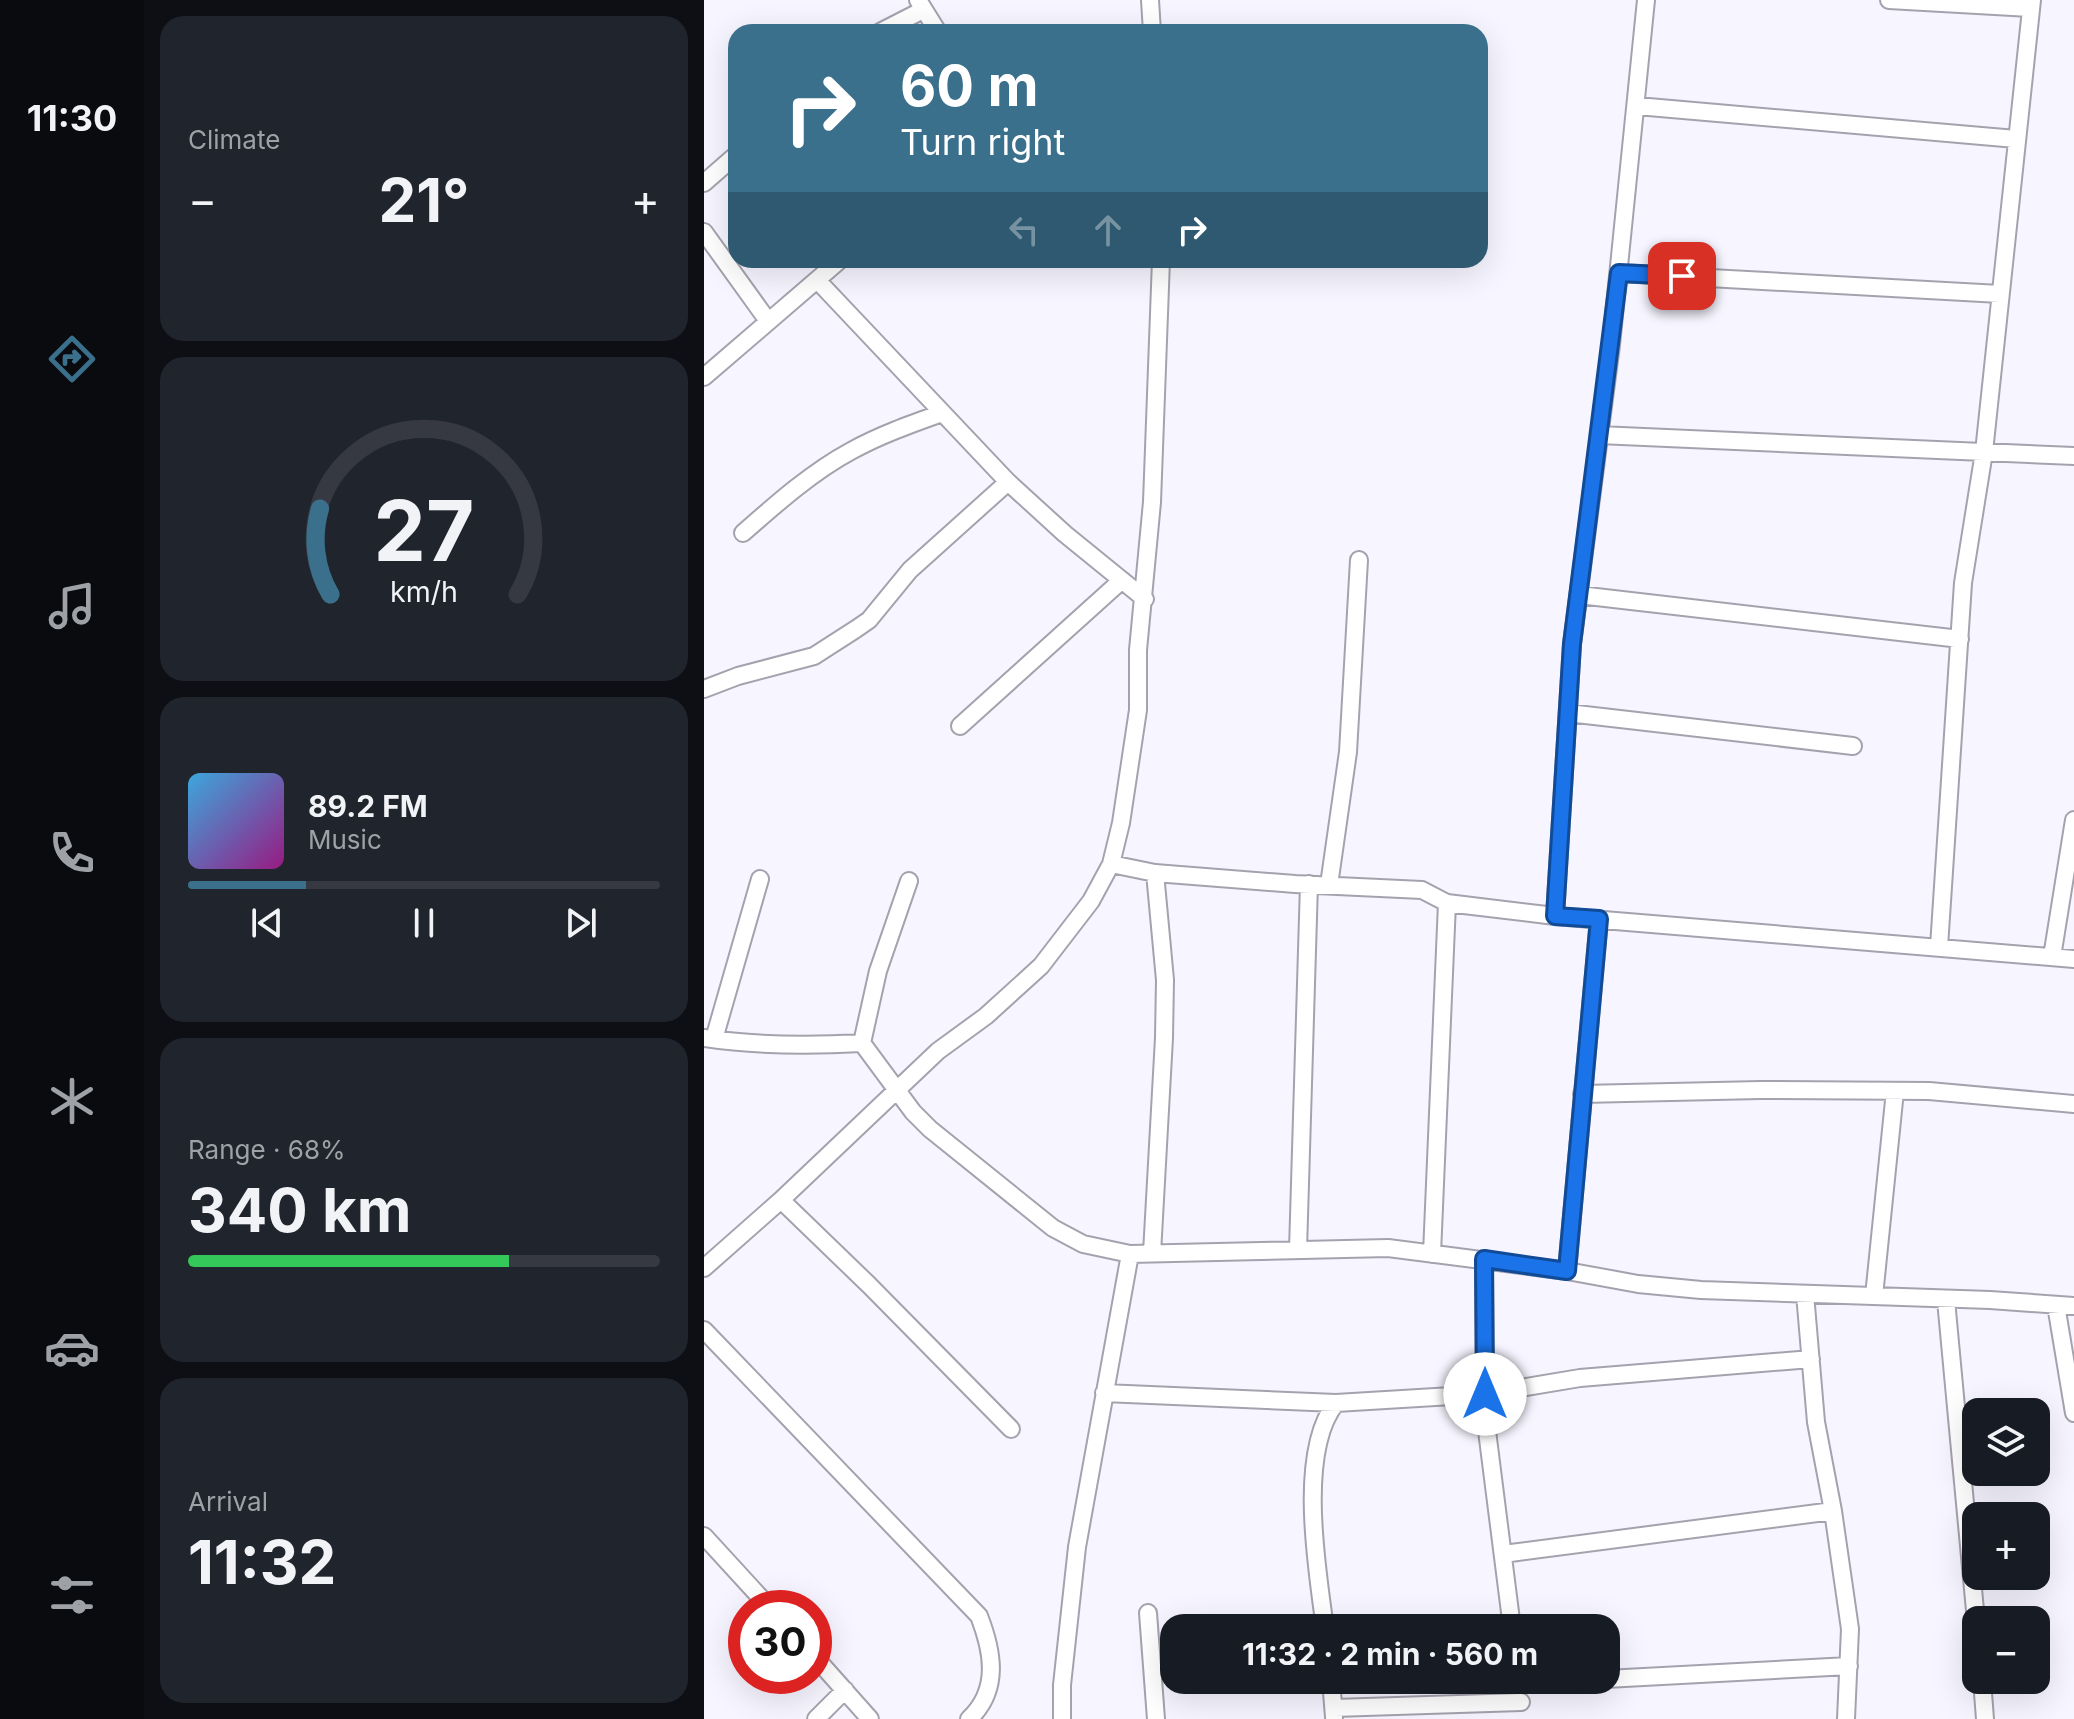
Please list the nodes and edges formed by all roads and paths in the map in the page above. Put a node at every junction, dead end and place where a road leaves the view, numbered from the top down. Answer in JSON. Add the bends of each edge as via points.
{"nodes":[{"id":1,"x":1150,"y":0,"type":"edge"},
{"id":2,"x":1646,"y":0,"type":"edge"},
{"id":3,"x":1889,"y":0,"type":"edge"},
{"id":4,"x":2031,"y":4,"type":"edge"},
{"id":5,"x":921,"y":5,"type":"edge"},
{"id":6,"x":892,"y":24,"type":"edge"},
{"id":7,"x":933,"y":24,"type":"edge"},
{"id":8,"x":1152,"y":24,"type":"edge"},
{"id":9,"x":1637,"y":106,"type":"junction"},
{"id":10,"x":2016,"y":139,"type":"junction"},
{"id":11,"x":728,"y":162,"type":"edge"},
{"id":12,"x":704,"y":183,"type":"edge"},
{"id":13,"x":704,"y":232,"type":"edge"},
{"id":14,"x":728,"y":265,"type":"edge"},
{"id":15,"x":730,"y":268,"type":"edge"},
{"id":16,"x":831,"y":268,"type":"edge"},
{"id":17,"x":1161,"y":268,"type":"edge"},
{"id":18,"x":1619,"y":273,"type":"junction"},
{"id":19,"x":817,"y":280,"type":"junction"},
{"id":20,"x":2000,"y":294,"type":"junction"},
{"id":21,"x":768,"y":321,"type":"junction"},
{"id":22,"x":704,"y":377,"type":"edge"},
{"id":23,"x":942,"y":413,"type":"junction"},
{"id":24,"x":1599,"y":435,"type":"junction"},
{"id":25,"x":1984,"y":452,"type":"junction"},
{"id":26,"x":2074,"y":456,"type":"edge"},
{"id":27,"x":1008,"y":482,"type":"junction"},
{"id":28,"x":743,"y":533,"type":"dead end"},
{"id":29,"x":1359,"y":560,"type":"dead end"},
{"id":30,"x":1122,"y":580,"type":"junction"},
{"id":31,"x":1579,"y":595,"type":"junction"},
{"id":32,"x":1145,"y":599,"type":"junction"},
{"id":33,"x":1960,"y":639,"type":"junction"},
{"id":34,"x":704,"y":689,"type":"edge"},
{"id":35,"x":1568,"y":713,"type":"junction"},
{"id":36,"x":960,"y":726,"type":"dead end"},
{"id":37,"x":1853,"y":746,"type":"dead end"},
{"id":38,"x":2074,"y":820,"type":"edge"},
{"id":39,"x":1111,"y":864,"type":"junction"},
{"id":40,"x":1155,"y":873,"type":"junction"},
{"id":41,"x":760,"y":879,"type":"dead end"},
{"id":42,"x":909,"y":881,"type":"dead end"},
{"id":43,"x":1309,"y":884,"type":"junction"},
{"id":44,"x":1329,"y":885,"type":"junction"},
{"id":45,"x":1447,"y":903,"type":"junction"},
{"id":46,"x":1555,"y":916,"type":"junction"},
{"id":47,"x":1599,"y":919,"type":"junction"},
{"id":48,"x":1939,"y":947,"type":"junction"},
{"id":49,"x":2052,"y":957,"type":"junction"},
{"id":50,"x":2074,"y":959,"type":"edge"},
{"id":51,"x":709,"y":1038,"type":"edge"},
{"id":52,"x":862,"y":1043,"type":"junction"},
{"id":53,"x":896,"y":1090,"type":"junction"},
{"id":54,"x":1895,"y":1091,"type":"junction"},
{"id":55,"x":1582,"y":1094,"type":"junction"},
{"id":56,"x":2074,"y":1104,"type":"edge"},
{"id":57,"x":781,"y":1200,"type":"junction"},
{"id":58,"x":1298,"y":1250,"type":"junction"},
{"id":59,"x":1152,"y":1253,"type":"junction"},
{"id":60,"x":1130,"y":1254,"type":"junction"},
{"id":61,"x":1432,"y":1254,"type":"junction"},
{"id":62,"x":1484,"y":1259,"type":"junction"},
{"id":63,"x":704,"y":1268,"type":"edge"},
{"id":64,"x":1567,"y":1271,"type":"junction"},
{"id":65,"x":1805,"y":1294,"type":"junction"},
{"id":66,"x":1874,"y":1296,"type":"junction"},
{"id":67,"x":1946,"y":1300,"type":"junction"},
{"id":68,"x":2056,"y":1305,"type":"junction"},
{"id":69,"x":2074,"y":1306,"type":"edge"},
{"id":70,"x":704,"y":1330,"type":"edge"},
{"id":71,"x":1811,"y":1359,"type":"junction"},
{"id":72,"x":1104,"y":1393,"type":"junction"},
{"id":73,"x":1485,"y":1394,"type":"junction"},
{"id":74,"x":1336,"y":1403,"type":"junction"},
{"id":75,"x":2074,"y":1413,"type":"edge"},
{"id":76,"x":1011,"y":1429,"type":"dead end"},
{"id":77,"x":1833,"y":1511,"type":"junction"},
{"id":78,"x":704,"y":1536,"type":"edge"},
{"id":79,"x":1503,"y":1554,"type":"junction"},
{"id":80,"x":754,"y":1590,"type":"edge"},
{"id":81,"x":1975,"y":1606,"type":"edge"},
{"id":82,"x":1148,"y":1613,"type":"dead end"},
{"id":83,"x":1324,"y":1614,"type":"edge"},
{"id":84,"x":1510,"y":1614,"type":"edge"},
{"id":85,"x":1849,"y":1666,"type":"junction"},
{"id":86,"x":832,"y":1676,"type":"edge"},
{"id":87,"x":1620,"y":1678,"type":"edge"},
{"id":88,"x":845,"y":1690,"type":"junction"},
{"id":89,"x":1332,"y":1694,"type":"edge"},
{"id":90,"x":1983,"y":1694,"type":"edge"},
{"id":91,"x":1521,"y":1711,"type":"edge"},
{"id":92,"x":1334,"y":1714,"type":"edge"},
{"id":93,"x":816,"y":1719,"type":"edge"},
{"id":94,"x":870,"y":1719,"type":"edge"},
{"id":95,"x":969,"y":1719,"type":"edge"},
{"id":96,"x":1062,"y":1719,"type":"edge"},
{"id":97,"x":1156,"y":1719,"type":"edge"},
{"id":98,"x":1846,"y":1719,"type":"edge"},
{"id":99,"x":1985,"y":1719,"type":"edge"}],
"edges":[{"from":1,"to":8,"type":"street"},
{"from":2,"to":9,"type":"street"},
{"from":3,"to":4,"type":"street"},
{"from":4,"to":10,"type":"street"},
{"from":5,"to":6,"type":"street"},
{"from":5,"to":7,"type":"street"},
{"from":9,"to":10,"type":"street"},
{"from":9,"to":18,"type":"street"},
{"from":10,"to":20,"type":"street"},
{"from":11,"to":12,"type":"street"},
{"from":13,"to":14,"type":"street"},
{"from":15,"to":21,"type":"street"},
{"from":16,"to":19,"type":"street"},
{"from":17,"to":32,"type":"street"},
{"from":18,"to":20,"type":"street"},
{"from":18,"to":24,"type":"street"},
{"from":19,"to":21,"type":"street"},
{"from":19,"to":23,"type":"street"},
{"from":20,"to":25,"type":"street"},
{"from":21,"to":22,"type":"street"},
{"from":23,"to":27,"type":"street"},
{"from":23,"to":28,"type":"street","via":[[848,452]]},
{"from":24,"to":25,"type":"street"},
{"from":24,"to":31,"type":"street"},
{"from":25,"to":26,"type":"street"},
{"from":25,"to":33,"type":"street","via":[[1963,583]]},
{"from":27,"to":30,"type":"street"},
{"from":27,"to":34,"type":"street","via":[[910,570],[856,629],[814,656]]},
{"from":29,"to":44,"type":"street","via":[[1348,752]]},
{"from":30,"to":32,"type":"street"},
{"from":30,"to":36,"type":"street"},
{"from":31,"to":33,"type":"street"},
{"from":31,"to":35,"type":"street"},
{"from":32,"to":39,"type":"street","via":[[1138,710]]},
{"from":33,"to":48,"type":"street"},
{"from":35,"to":37,"type":"street"},
{"from":35,"to":46,"type":"street"},
{"from":38,"to":49,"type":"street"},
{"from":39,"to":40,"type":"street"},
{"from":39,"to":53,"type":"street","via":[[1084,911],[1041,966]]},
{"from":40,"to":43,"type":"street"},
{"from":40,"to":59,"type":"street","via":[[1165,980]]},
{"from":41,"to":51,"type":"street"},
{"from":42,"to":52,"type":"street","via":[[878,971]]},
{"from":43,"to":44,"type":"street"},
{"from":43,"to":58,"type":"street"},
{"from":44,"to":45,"type":"street","via":[[1422,890]]},
{"from":45,"to":46,"type":"street"},
{"from":45,"to":61,"type":"street"},
{"from":46,"to":47,"type":"street"},
{"from":47,"to":48,"type":"street"},
{"from":47,"to":55,"type":"street"},
{"from":48,"to":49,"type":"street"},
{"from":49,"to":50,"type":"street"},
{"from":51,"to":52,"type":"street","via":[[788,1046]]},
{"from":52,"to":53,"type":"street"},
{"from":53,"to":57,"type":"street"},
{"from":53,"to":60,"type":"street","via":[[930,1129],[1053,1228],[1083,1244]]},
{"from":54,"to":55,"type":"street"},
{"from":54,"to":56,"type":"street"},
{"from":54,"to":66,"type":"street"},
{"from":55,"to":64,"type":"street"},
{"from":57,"to":63,"type":"street"},
{"from":57,"to":76,"type":"street"},
{"from":58,"to":59,"type":"street"},
{"from":58,"to":61,"type":"street","via":[[1388,1248]]},
{"from":59,"to":60,"type":"street"},
{"from":60,"to":72,"type":"street"},
{"from":61,"to":62,"type":"street"},
{"from":62,"to":64,"type":"street"},
{"from":62,"to":73,"type":"street"},
{"from":64,"to":65,"type":"street","via":[[1685,1289]]},
{"from":65,"to":66,"type":"street"},
{"from":65,"to":71,"type":"street"},
{"from":66,"to":67,"type":"street"},
{"from":67,"to":68,"type":"street"},
{"from":67,"to":81,"type":"street"},
{"from":68,"to":69,"type":"street"},
{"from":68,"to":75,"type":"street"},
{"from":70,"to":95,"type":"street","via":[[979,1616],[992,1672],[983,1703]]},
{"from":71,"to":73,"type":"street","via":[[1580,1378]]},
{"from":71,"to":77,"type":"street","via":[[1816,1422]]},
{"from":72,"to":74,"type":"street"},
{"from":72,"to":96,"type":"street","via":[[1077,1547]]},
{"from":73,"to":74,"type":"street"},
{"from":73,"to":79,"type":"street"},
{"from":74,"to":83,"type":"street","via":[[1322,1425],[1314,1461]]},
{"from":77,"to":79,"type":"street"},
{"from":77,"to":85,"type":"street","via":[[1850,1629]]},
{"from":78,"to":80,"type":"street"},
{"from":79,"to":84,"type":"street"},
{"from":82,"to":97,"type":"street"},
{"from":85,"to":87,"type":"street"},
{"from":85,"to":98,"type":"street"},
{"from":86,"to":88,"type":"street"},
{"from":88,"to":93,"type":"street"},
{"from":88,"to":94,"type":"street"},
{"from":89,"to":92,"type":"street"},
{"from":90,"to":99,"type":"street"},
{"from":91,"to":92,"type":"street"}]}
